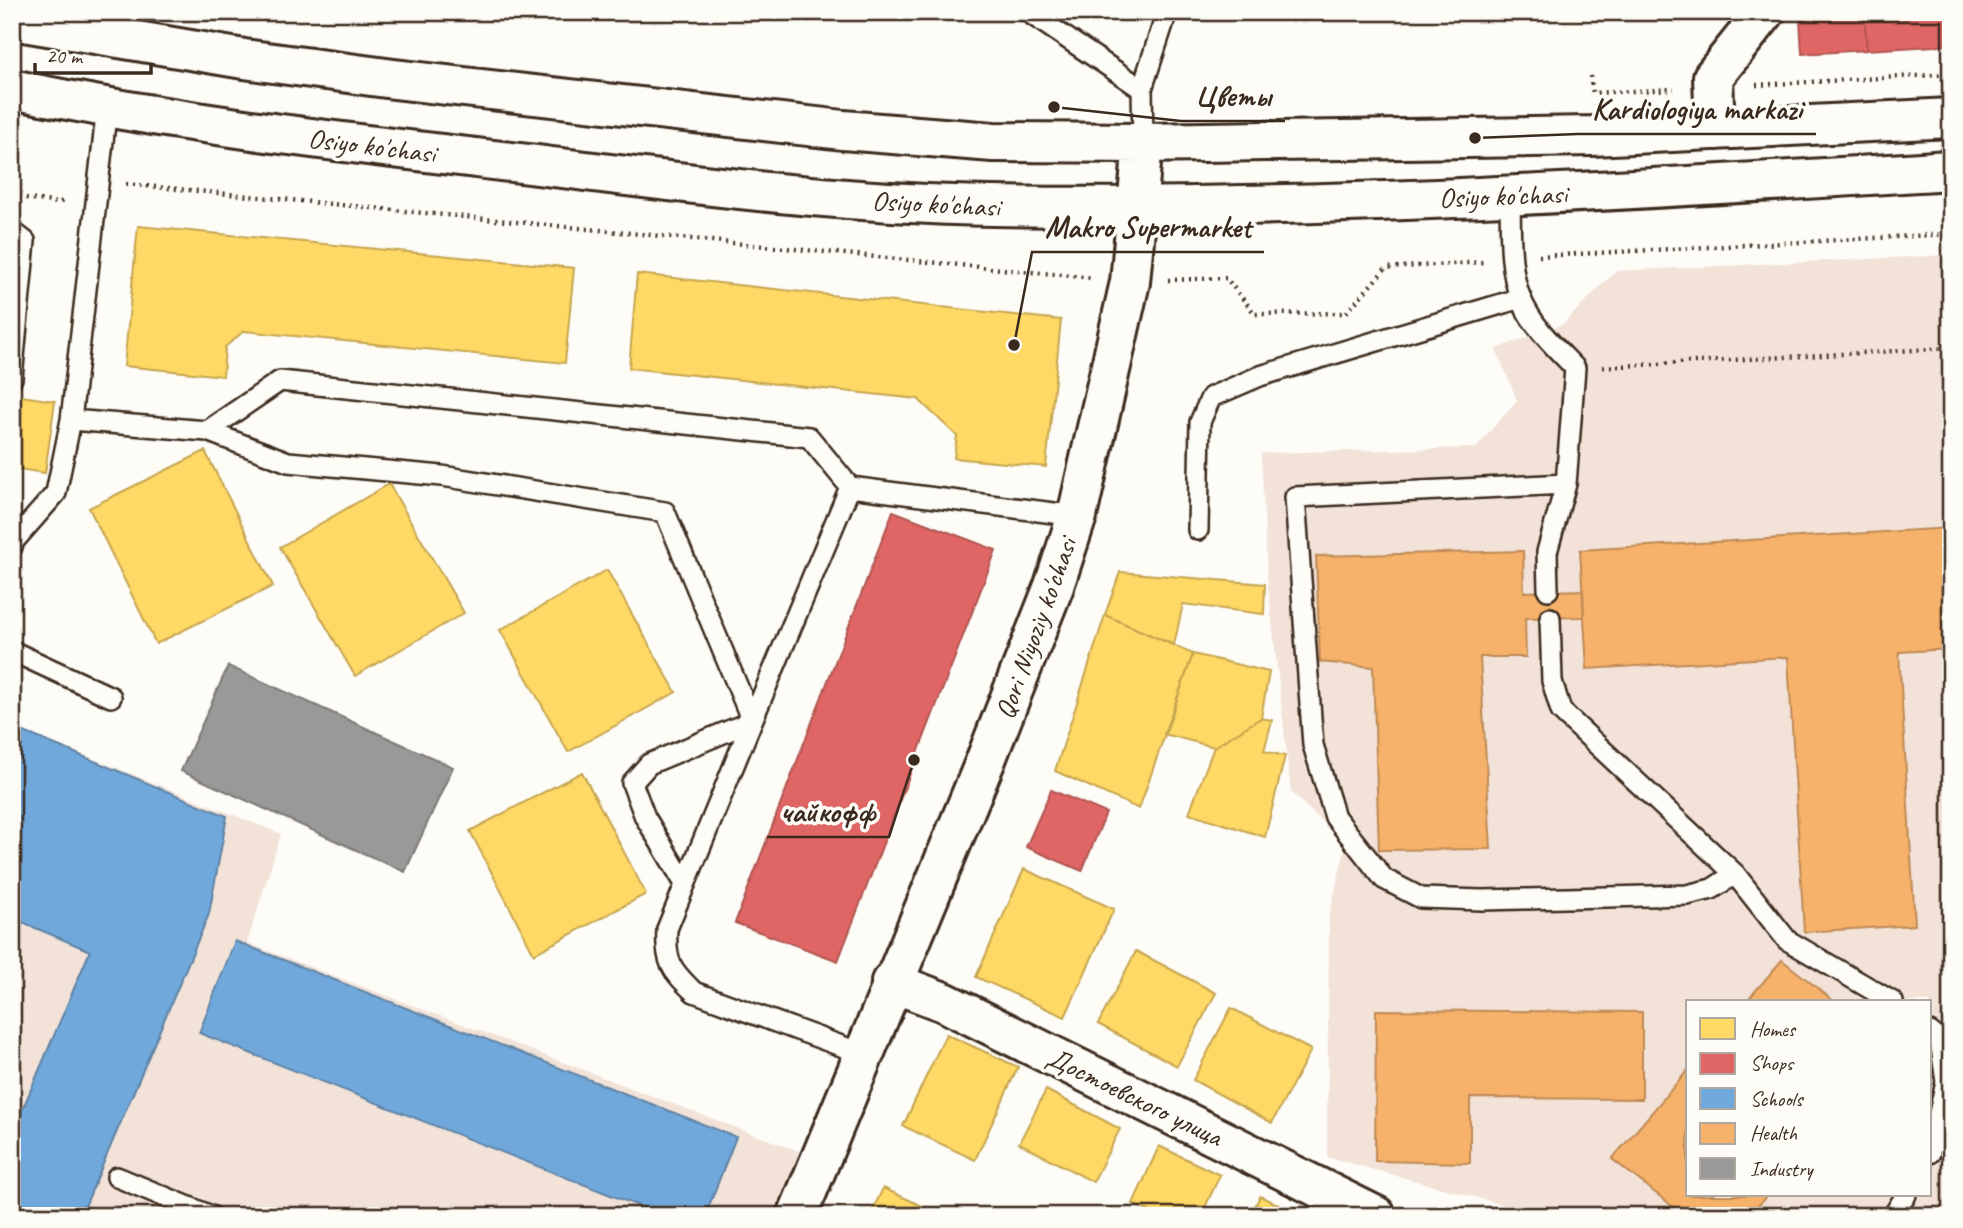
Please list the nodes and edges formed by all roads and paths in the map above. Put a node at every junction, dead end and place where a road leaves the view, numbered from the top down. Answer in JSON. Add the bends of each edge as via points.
{"nodes":[{"id":1,"x":1028,"y":12,"type":"edge"},
{"id":2,"x":1167,"y":12,"type":"edge"},
{"id":3,"x":1765,"y":12,"type":"edge"},
{"id":4,"x":12,"y":20,"type":"edge"},
{"id":5,"x":95,"y":23,"type":"edge"},
{"id":6,"x":1951,"y":74,"type":"edge"},
{"id":7,"x":1590,"y":76,"type":"dead end"},
{"id":8,"x":1713,"y":87,"type":"junction"},
{"id":9,"x":12,"y":89,"type":"edge"},
{"id":10,"x":1142,"y":89,"type":"junction"},
{"id":11,"x":107,"y":107,"type":"junction"},
{"id":12,"x":1951,"y":118,"type":"edge"},
{"id":13,"x":1715,"y":130,"type":"junction"},
{"id":14,"x":1507,"y":138,"type":"junction"},
{"id":15,"x":1143,"y":143,"type":"junction"},
{"id":16,"x":1951,"y":170,"type":"edge"},
{"id":17,"x":98,"y":181,"type":"junction"},
{"id":18,"x":1718,"y":185,"type":"junction"},
{"id":19,"x":1510,"y":195,"type":"junction"},
{"id":20,"x":12,"y":196,"type":"edge"},
{"id":21,"x":1139,"y":207,"type":"junction"},
{"id":22,"x":12,"y":231,"type":"edge"},
{"id":23,"x":1521,"y":298,"type":"junction"},
{"id":24,"x":1951,"y":348,"type":"edge"},
{"id":25,"x":1575,"y":369,"type":"junction"},
{"id":26,"x":12,"y":377,"type":"edge"},
{"id":27,"x":71,"y":420,"type":"junction"},
{"id":28,"x":207,"y":431,"type":"junction"},
{"id":29,"x":1566,"y":484,"type":"junction"},
{"id":30,"x":850,"y":487,"type":"junction"},
{"id":31,"x":1077,"y":516,"type":"junction"},
{"id":32,"x":1198,"y":530,"type":"dead end"},
{"id":33,"x":12,"y":547,"type":"edge"},
{"id":34,"x":1548,"y":590,"type":"dead end"},
{"id":35,"x":1550,"y":618,"type":"dead end"},
{"id":36,"x":12,"y":651,"type":"edge"},
{"id":37,"x":111,"y":697,"type":"dead end"},
{"id":38,"x":752,"y":721,"type":"junction"},
{"id":39,"x":1735,"y":874,"type":"junction"},
{"id":40,"x":685,"y":884,"type":"junction"},
{"id":41,"x":891,"y":982,"type":"junction"},
{"id":42,"x":1890,"y":1000,"type":"edge"},
{"id":43,"x":1932,"y":1034,"type":"edge"},
{"id":44,"x":863,"y":1054,"type":"junction"},
{"id":45,"x":1932,"y":1144,"type":"edge"},
{"id":46,"x":117,"y":1177,"type":"dead end"},
{"id":47,"x":1905,"y":1196,"type":"edge"},
{"id":48,"x":211,"y":1216,"type":"edge"},
{"id":49,"x":797,"y":1216,"type":"edge"},
{"id":50,"x":1376,"y":1216,"type":"edge"},
{"id":51,"x":1893,"y":1216,"type":"edge"}],
"edges":[{"from":1,"to":10,"type":"lane"},
{"from":2,"to":10,"type":"lane","name":"Qori Niyoziy ko'chasi"},
{"from":3,"to":8,"type":"main road","via":[[1713,77]]},
{"from":4,"to":5,"type":"main road","name":"Osiyo ko'chasi"},
{"from":5,"to":15,"type":"main road","name":"Osiyo ko'chasi","via":[[381,77],[843,130],[993,142]]},
{"from":6,"to":8,"type":"path"},
{"from":7,"to":8,"type":"path","via":[[1594,93]]},
{"from":8,"to":13,"type":"main road"},
{"from":9,"to":11,"type":"main road","name":"Osiyo ko'chasi"},
{"from":10,"to":15,"type":"lane","name":"Qori Niyoziy ko'chasi"},
{"from":11,"to":17,"type":"lane"},
{"from":11,"to":21,"type":"main road","name":"Osiyo ko'chasi","via":[[377,147],[807,195],[987,206]]},
{"from":12,"to":13,"type":"main road","name":"Osiyo ko'chasi"},
{"from":13,"to":14,"type":"main road","name":"Osiyo ko'chasi"},
{"from":13,"to":18,"type":"main road"},
{"from":14,"to":15,"type":"main road","name":"Osiyo ko'chasi"},
{"from":14,"to":19,"type":"main road"},
{"from":15,"to":21,"type":"main road","name":"Qori Niyoziy ko'chasi"},
{"from":16,"to":18,"type":"main road","name":"Osiyo ko'chasi"},
{"from":17,"to":20,"type":"path","via":[[59,203]]},
{"from":17,"to":27,"type":"lane"},
{"from":18,"to":19,"type":"main road","name":"Osiyo ko'chasi"},
{"from":19,"to":21,"type":"main road","name":"Osiyo ko'chasi"},
{"from":19,"to":23,"type":"lane","via":[[1513,258]]},
{"from":21,"to":31,"type":"main road","name":"Qori Niyoziy ko'chasi","via":[[1119,340]]},
{"from":22,"to":26,"type":"lane","via":[[25,240]]},
{"from":23,"to":25,"type":"lane","via":[[1542,333]]},
{"from":23,"to":32,"type":"lane","via":[[1259,376],[1211,397],[1200,422]]},
{"from":24,"to":25,"type":"path"},
{"from":25,"to":29,"type":"lane"},
{"from":27,"to":28,"type":"lane"},
{"from":27,"to":33,"type":"lane","via":[[56,493]]},
{"from":28,"to":30,"type":"lane","via":[[279,381],[809,437]]},
{"from":28,"to":38,"type":"lane","via":[[288,462],[442,477],[665,512]]},
{"from":29,"to":34,"type":"lane","via":[[1547,552]]},
{"from":29,"to":39,"type":"lane","via":[[1295,497],[1313,745],[1335,817],[1384,879],[1421,898],[1687,895],[1712,889]]},
{"from":30,"to":31,"type":"lane"},
{"from":30,"to":38,"type":"lane"},
{"from":31,"to":41,"type":"main road","name":"Qori Niyoziy ko'chasi","via":[[985,762]]},
{"from":35,"to":39,"type":"lane","via":[[1552,681],[1562,710]]},
{"from":36,"to":37,"type":"lane"},
{"from":38,"to":40,"type":"lane"},
{"from":38,"to":40,"type":"lane","via":[[649,764],[632,783],[645,817]]},
{"from":39,"to":42,"type":"lane","via":[[1787,940]]},
{"from":40,"to":44,"type":"lane","via":[[667,929],[666,950],[673,972],[694,992]]},
{"from":41,"to":44,"type":"main road","name":"Qori Niyoziy ko'chasi"},
{"from":41,"to":50,"type":"main road","name":"Достоевского улица","via":[[944,1002]]},
{"from":43,"to":45,"type":"lane","via":[[1940,1040],[1946,1082]]},
{"from":44,"to":49,"type":"main road","name":"Qori Niyoziy ko'chasi"},
{"from":46,"to":48,"type":"lane"},
{"from":47,"to":51,"type":"lane"}]}
